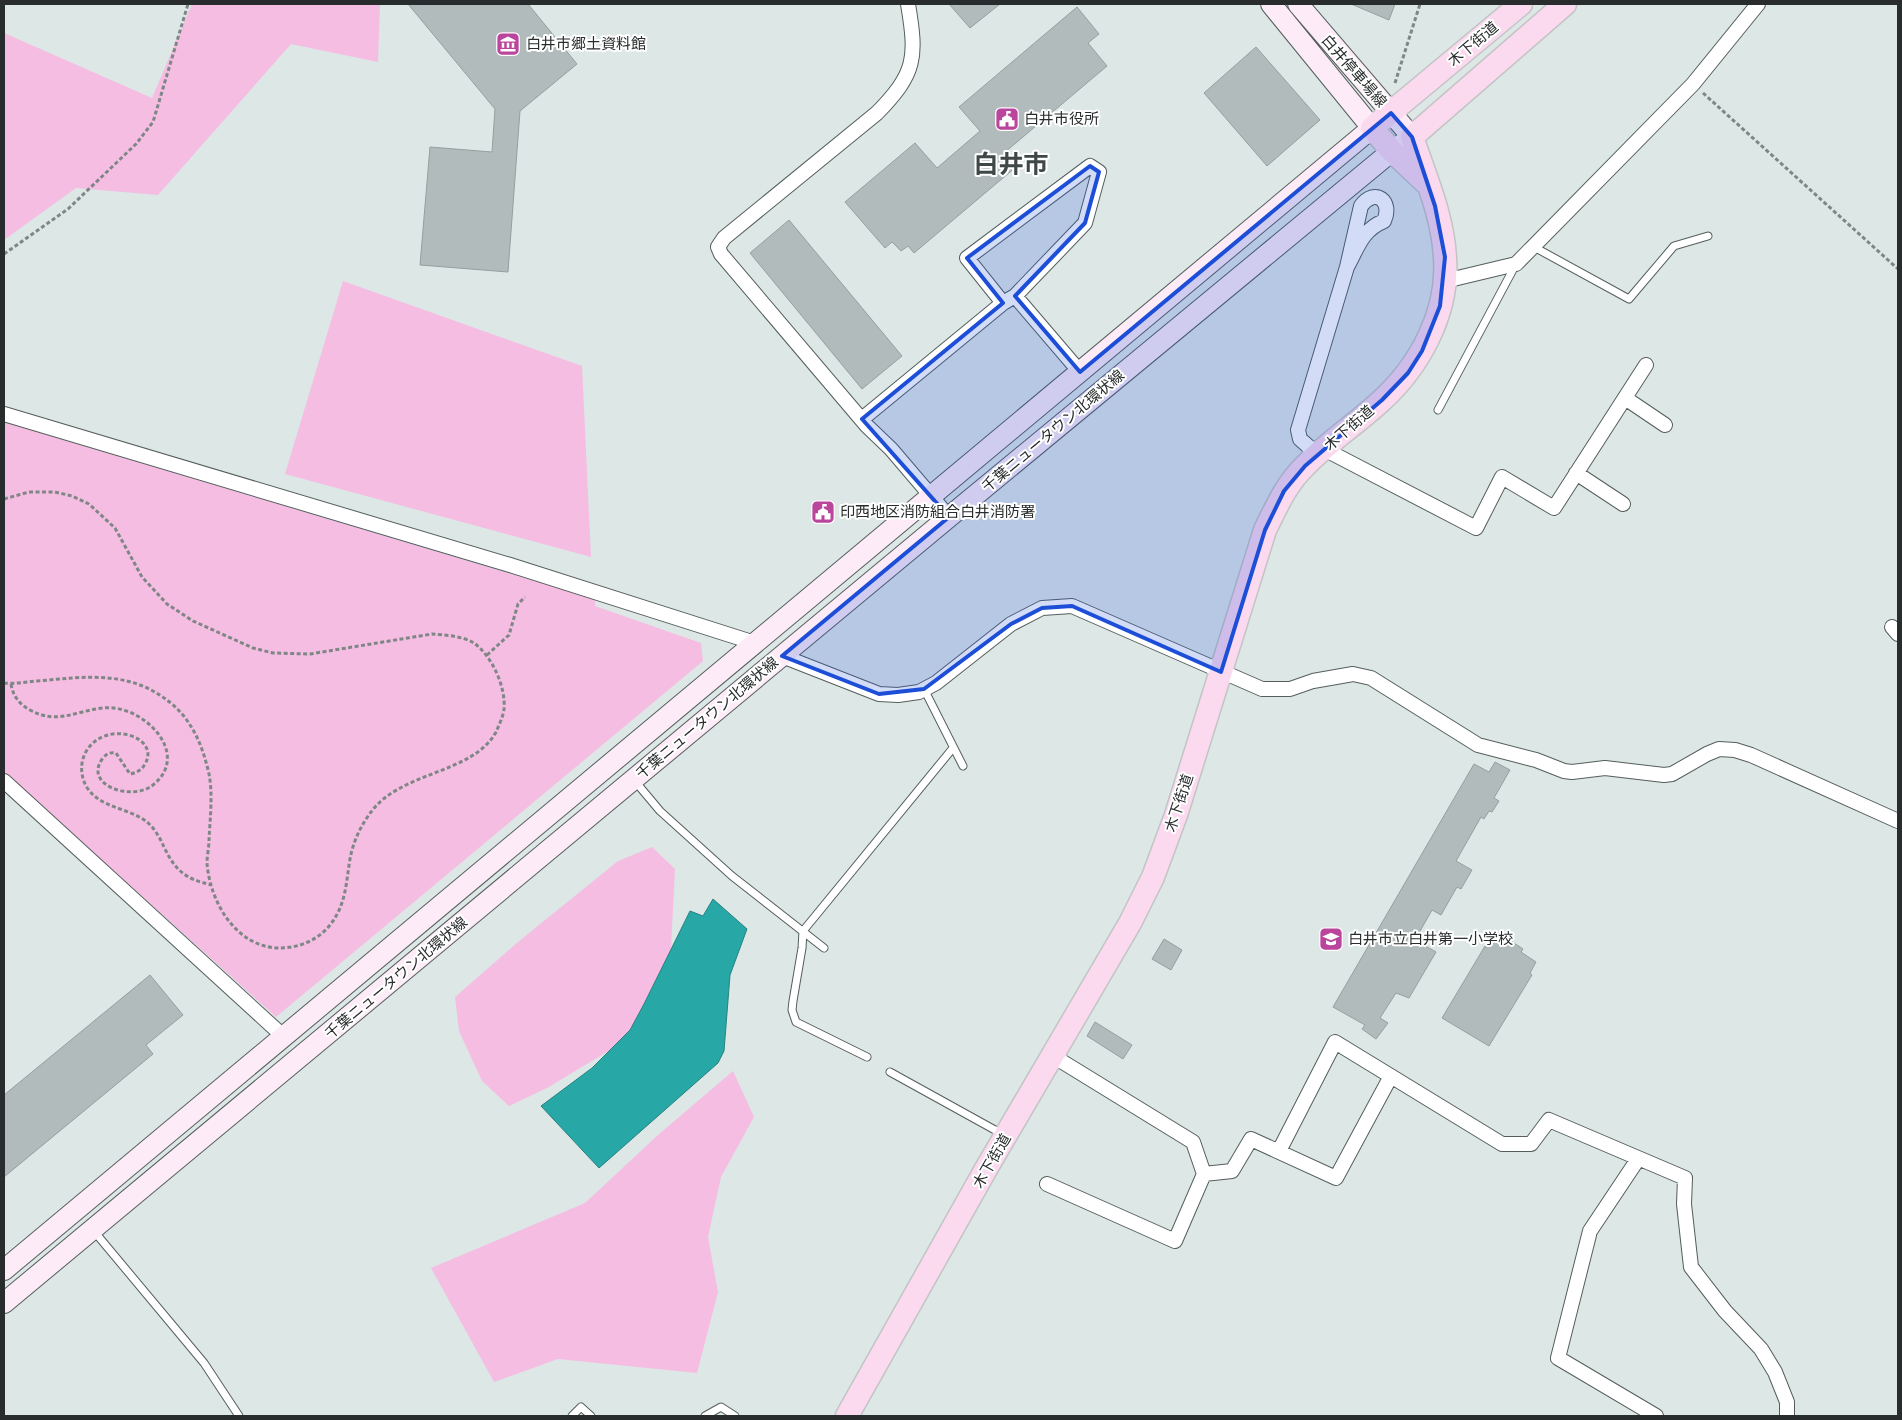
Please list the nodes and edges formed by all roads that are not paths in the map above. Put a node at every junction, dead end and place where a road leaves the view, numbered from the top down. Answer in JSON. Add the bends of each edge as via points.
{"nodes":[{"id":1,"x":908,"y":4,"type":"edge"},
{"id":2,"x":1271,"y":4,"type":"edge"},
{"id":3,"x":1298,"y":4,"type":"edge"},
{"id":4,"x":1521,"y":4,"type":"edge"},
{"id":5,"x":1565,"y":4,"type":"edge"},
{"id":6,"x":1758,"y":4,"type":"edge"},
{"id":7,"x":1391,"y":113,"type":"junction"},
{"id":8,"x":1372,"y":128,"type":"junction"},
{"id":9,"x":1412,"y":137,"type":"junction"},
{"id":10,"x":1392,"y":152,"type":"junction"},
{"id":11,"x":1429,"y":186,"type":"junction"},
{"id":12,"x":1708,"y":236,"type":"dead end"},
{"id":13,"x":1534,"y":247,"type":"junction"},
{"id":14,"x":1516,"y":264,"type":"junction"},
{"id":15,"x":1347,"y":267,"type":"junction"},
{"id":16,"x":1445,"y":281,"type":"junction"},
{"id":17,"x":1009,"y":299,"type":"junction"},
{"id":18,"x":1646,"y":365,"type":"dead end"},
{"id":19,"x":1080,"y":372,"type":"junction"},
{"id":20,"x":1625,"y":398,"type":"junction"},
{"id":21,"x":1438,"y":410,"type":"dead end"},
{"id":22,"x":4,"y":414,"type":"edge"},
{"id":23,"x":862,"y":419,"type":"junction"},
{"id":24,"x":1665,"y":425,"type":"dead end"},
{"id":25,"x":1321,"y":452,"type":"junction"},
{"id":26,"x":1576,"y":473,"type":"junction"},
{"id":27,"x":931,"y":496,"type":"junction"},
{"id":28,"x":1623,"y":504,"type":"dead end"},
{"id":29,"x":949,"y":517,"type":"junction"},
{"id":30,"x":755,"y":643,"type":"junction"},
{"id":31,"x":782,"y":656,"type":"junction"},
{"id":32,"x":1221,"y":672,"type":"junction"},
{"id":33,"x":924,"y":689,"type":"junction"},
{"id":34,"x":954,"y":748,"type":"junction"},
{"id":35,"x":963,"y":766,"type":"dead end"},
{"id":36,"x":634,"y":780,"type":"junction"},
{"id":37,"x":4,"y":782,"type":"edge"},
{"id":38,"x":1898,"y":822,"type":"edge"},
{"id":39,"x":803,"y":931,"type":"junction"},
{"id":40,"x":824,"y":948,"type":"dead end"},
{"id":41,"x":283,"y":1036,"type":"junction"},
{"id":42,"x":1053,"y":1056,"type":"junction"},
{"id":43,"x":868,"y":1057,"type":"dead end"},
{"id":44,"x":890,"y":1072,"type":"dead end"},
{"id":45,"x":1391,"y":1076,"type":"junction"},
{"id":46,"x":1006,"y":1136,"type":"junction"},
{"id":47,"x":1279,"y":1151,"type":"junction"},
{"id":48,"x":1638,"y":1159,"type":"junction"},
{"id":49,"x":1204,"y":1174,"type":"junction"},
{"id":50,"x":1048,"y":1184,"type":"dead end"},
{"id":51,"x":93,"y":1229,"type":"junction"},
{"id":52,"x":4,"y":1270,"type":"edge"},
{"id":53,"x":4,"y":1303,"type":"edge"},
{"id":54,"x":238,"y":1416,"type":"edge"},
{"id":55,"x":572,"y":1416,"type":"edge"},
{"id":56,"x":591,"y":1416,"type":"edge"},
{"id":57,"x":705,"y":1416,"type":"edge"},
{"id":58,"x":735,"y":1416,"type":"edge"},
{"id":59,"x":847,"y":1416,"type":"edge"},
{"id":60,"x":1656,"y":1416,"type":"edge"},
{"id":61,"x":1787,"y":1416,"type":"edge"}],
"edges":[{"from":1,"to":23,"type":"street","via":[[913,59],[897,93],[724,238],[718,247]]},
{"from":2,"to":8,"type":"main road","name":"白井停車場線"},
{"from":3,"to":7,"type":"main road","name":"白井停車場線"},
{"from":4,"to":7,"type":"main road","name":"木下街道"},
{"from":5,"to":9,"type":"main road","name":"木下街道"},
{"from":6,"to":13,"type":"street","via":[[1693,84]]},
{"from":7,"to":8,"type":"main road","name":"木下街道"},
{"from":7,"to":9,"type":"main road","name":"白井停車場線"},
{"from":8,"to":10,"type":"main road"},
{"from":8,"to":19,"type":"main road","name":"千葉ニュータウン北環状線"},
{"from":9,"to":10,"type":"main road","name":"千葉ニュータウン北環状線"},
{"from":9,"to":11,"type":"main road","name":"木下街道"},
{"from":10,"to":11,"type":"main road"},
{"from":10,"to":29,"type":"main road","name":"千葉ニュータウン北環状線"},
{"from":11,"to":16,"type":"main road","name":"木下街道","via":[[1442,233]]},
{"from":12,"to":13,"type":"lane","via":[[1674,246],[1629,299]]},
{"from":13,"to":14,"type":"street"},
{"from":14,"to":16,"type":"street"},
{"from":14,"to":21,"type":"lane"},
{"from":15,"to":15,"type":"street","via":[[1362,206],[1372,196],[1380,198],[1388,213],[1384,221],[1364,234]]},
{"from":15,"to":25,"type":"street","via":[[1298,430],[1300,440]]},
{"from":16,"to":25,"type":"main road","name":"木下街道","via":[[1433,328],[1408,373],[1382,400]]},
{"from":17,"to":17,"type":"street","via":[[967,258],[1090,166],[1099,172],[1085,223]]},
{"from":17,"to":19,"type":"street"},
{"from":17,"to":23,"type":"street"},
{"from":18,"to":20,"type":"street"},
{"from":19,"to":27,"type":"main road","name":"千葉ニュータウン北環状線"},
{"from":20,"to":24,"type":"street"},
{"from":20,"to":26,"type":"street"},
{"from":22,"to":30,"type":"street","via":[[510,565]]},
{"from":23,"to":27,"type":"street"},
{"from":25,"to":26,"type":"street","via":[[1476,528],[1502,477],[1554,508]]},
{"from":25,"to":32,"type":"main road","name":"木下街道","via":[[1284,492],[1265,530]]},
{"from":26,"to":28,"type":"street"},
{"from":27,"to":29,"type":"street"},
{"from":27,"to":30,"type":"main road","name":"千葉ニュータウン北環状線"},
{"from":29,"to":31,"type":"main road","name":"千葉ニュータウン北環状線"},
{"from":30,"to":41,"type":"main road","name":"千葉ニュータウン北環状線"},
{"from":31,"to":33,"type":"street","via":[[879,694],[898,695]]},
{"from":31,"to":36,"type":"main road","name":"千葉ニュータウン北環状線"},
{"from":32,"to":33,"type":"street","via":[[1072,606],[1042,608],[1011,624]]},
{"from":32,"to":38,"type":"street","via":[[1262,689],[1290,689],[1353,674],[1371,678],[1478,745],[1564,771],[1604,768],[1672,774],[1707,754],[1735,750]]},
{"from":32,"to":42,"type":"main road","name":"木下街道","via":[[1153,877]]},
{"from":33,"to":34,"type":"lane"},
{"from":34,"to":35,"type":"lane"},
{"from":34,"to":39,"type":"lane"},
{"from":36,"to":39,"type":"lane","via":[[660,811],[725,870]]},
{"from":36,"to":51,"type":"main road","name":"千葉ニュータウン北環状線"},
{"from":37,"to":41,"type":"street"},
{"from":39,"to":40,"type":"lane"},
{"from":39,"to":43,"type":"lane","via":[[792,1010],[796,1022]]},
{"from":41,"to":52,"type":"main road","name":"千葉ニュータウン北環状線"},
{"from":42,"to":46,"type":"main road","name":"木下街道"},
{"from":42,"to":49,"type":"street","via":[[1192,1142]]},
{"from":44,"to":46,"type":"lane"},
{"from":45,"to":47,"type":"street","via":[[1336,1178]]},
{"from":45,"to":47,"type":"street","via":[[1335,1042]]},
{"from":45,"to":48,"type":"street","via":[[1502,1144],[1531,1144],[1549,1120]]},
{"from":46,"to":59,"type":"main road","name":"木下街道"},
{"from":47,"to":49,"type":"street","via":[[1251,1139],[1232,1170]]},
{"from":48,"to":60,"type":"street","via":[[1590,1231],[1558,1358]]},
{"from":48,"to":61,"type":"street","via":[[1685,1178],[1684,1204],[1691,1266],[1725,1311],[1761,1349],[1787,1402]]},
{"from":49,"to":50,"type":"street","via":[[1176,1241]]},
{"from":51,"to":53,"type":"main road","name":"千葉ニュータウン北環状線"},
{"from":51,"to":54,"type":"lane","via":[[204,1363]]},
{"from":55,"to":56,"type":"lane","via":[[581,1407]]},
{"from":57,"to":58,"type":"lane","via":[[721,1407]]}]}
